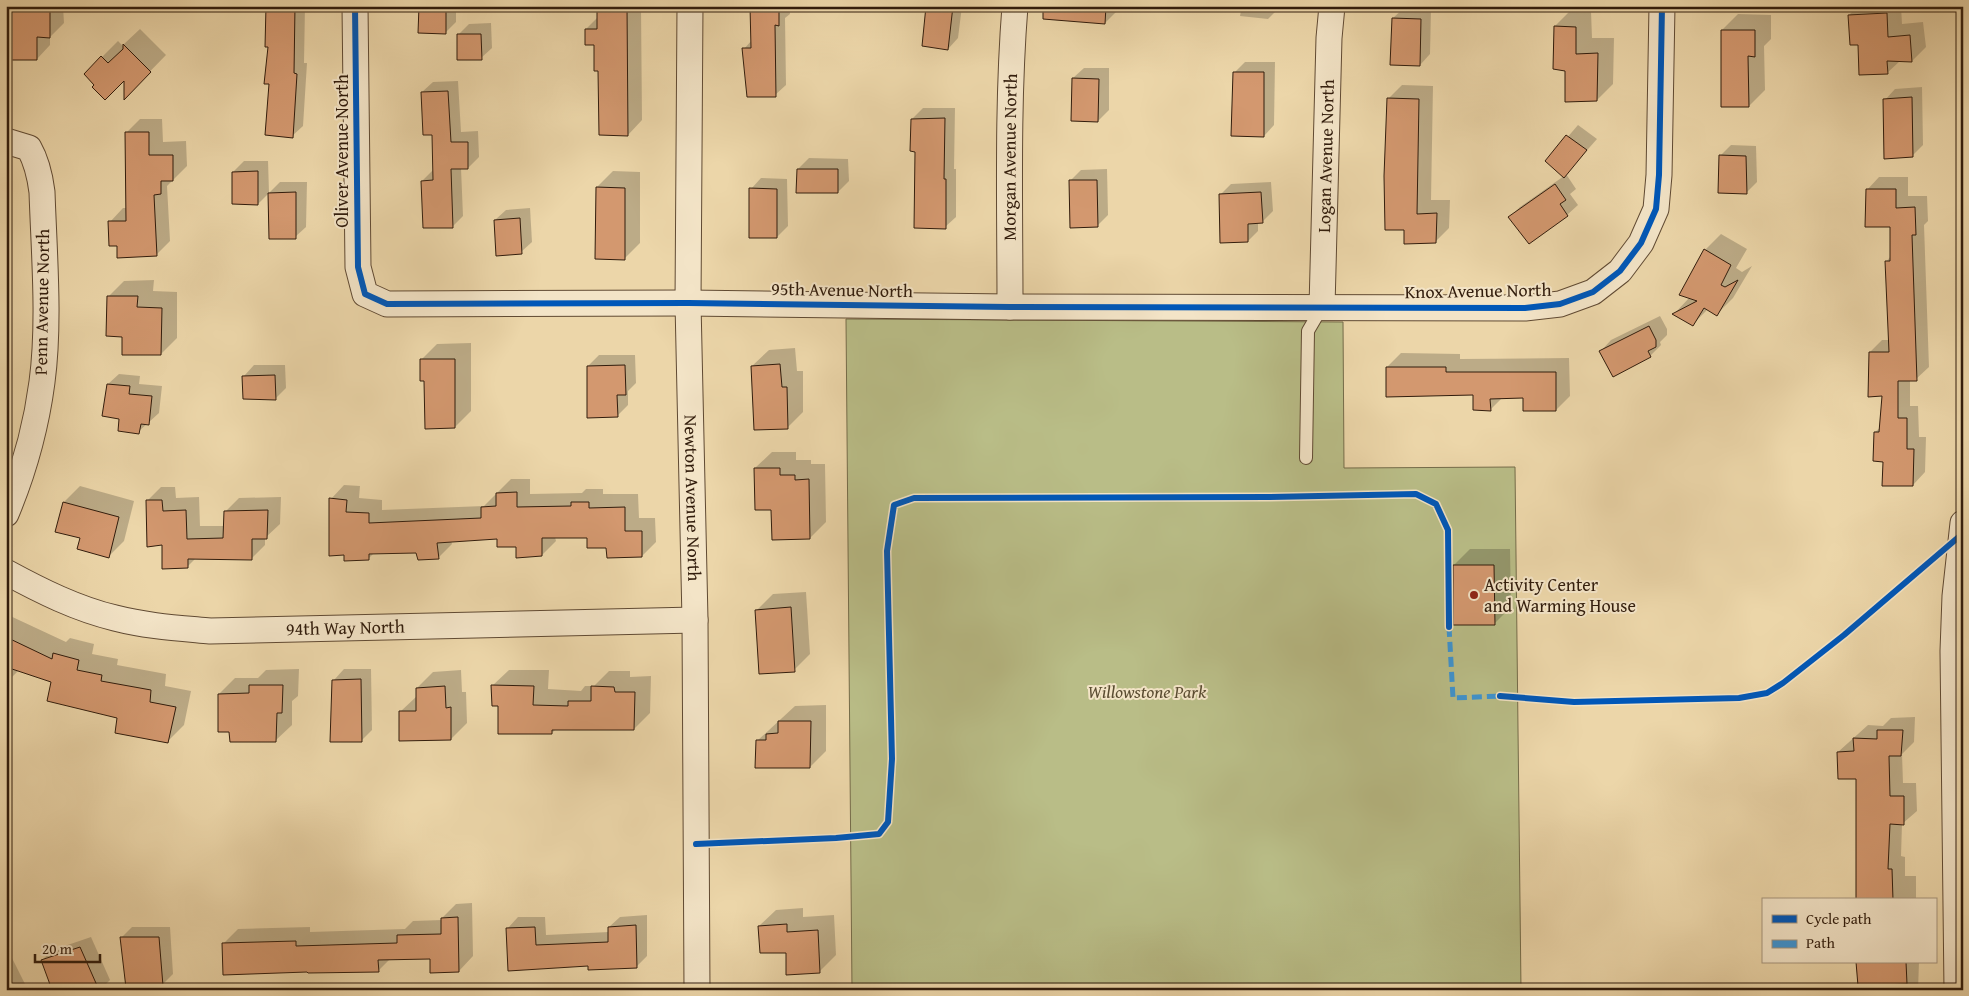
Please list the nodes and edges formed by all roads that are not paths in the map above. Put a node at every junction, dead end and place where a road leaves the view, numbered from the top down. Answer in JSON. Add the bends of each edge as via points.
{"nodes":[{"id":1,"x":356,"y":6,"type":"edge"},
{"id":2,"x":690,"y":6,"type":"edge"},
{"id":3,"x":1015,"y":6,"type":"edge"},
{"id":4,"x":1332,"y":6,"type":"edge"},
{"id":5,"x":1662,"y":6,"type":"edge"},
{"id":6,"x":18,"y":144,"type":"edge"},
{"id":7,"x":365,"y":294,"type":"joint"},
{"id":8,"x":688,"y":303,"type":"junction"},
{"id":9,"x":1010,"y":307,"type":"junction"},
{"id":10,"x":1322,"y":307,"type":"junction"},
{"id":11,"x":1306,"y":458,"type":"dead end"},
{"id":12,"x":6,"y":514,"type":"edge"},
{"id":13,"x":1963,"y":523,"type":"edge"},
{"id":14,"x":6,"y":572,"type":"edge"},
{"id":15,"x":695,"y":620,"type":"junction"},
{"id":16,"x":1959,"y":729,"type":"edge"},
{"id":17,"x":697,"y":990,"type":"edge"},
{"id":18,"x":1957,"y":990,"type":"edge"}],
"edges":[{"from":1,"to":7,"type":"street","name":"Oliver Avenue North","via":[[358,267]]},
{"from":2,"to":8,"type":"street","name":"Newton Avenue North"},
{"from":3,"to":9,"type":"street","name":"Morgan Avenue North"},
{"from":4,"to":10,"type":"street","name":"Logan Avenue North","via":[[1328,47]]},
{"from":5,"to":10,"type":"street","name":"Knox Avenue North","via":[[1656,209],[1641,243],[1620,271],[1593,292],[1560,304],[1525,308]]},
{"from":6,"to":12,"type":"street","name":"Penn Avenue North","via":[[36,159],[40,175],[45,327],[42,381],[33,433]]},
{"from":7,"to":8,"type":"street","name":"95th Avenue North","via":[[387,304]]},
{"from":8,"to":9,"type":"street","name":"95th Avenue North"},
{"from":8,"to":15,"type":"street","name":"Newton Avenue North"},
{"from":9,"to":10,"type":"street","name":"95th Avenue North"},
{"from":10,"to":11,"type":"lane","via":[[1308,331]]},
{"from":13,"to":16,"type":"street","via":[[1954,596],[1953,651]]},
{"from":14,"to":15,"type":"street","name":"94th Way North","via":[[67,603],[114,618],[161,627],[210,631]]},
{"from":15,"to":17,"type":"street","name":"Newton Avenue North"},
{"from":16,"to":18,"type":"street"}]}
